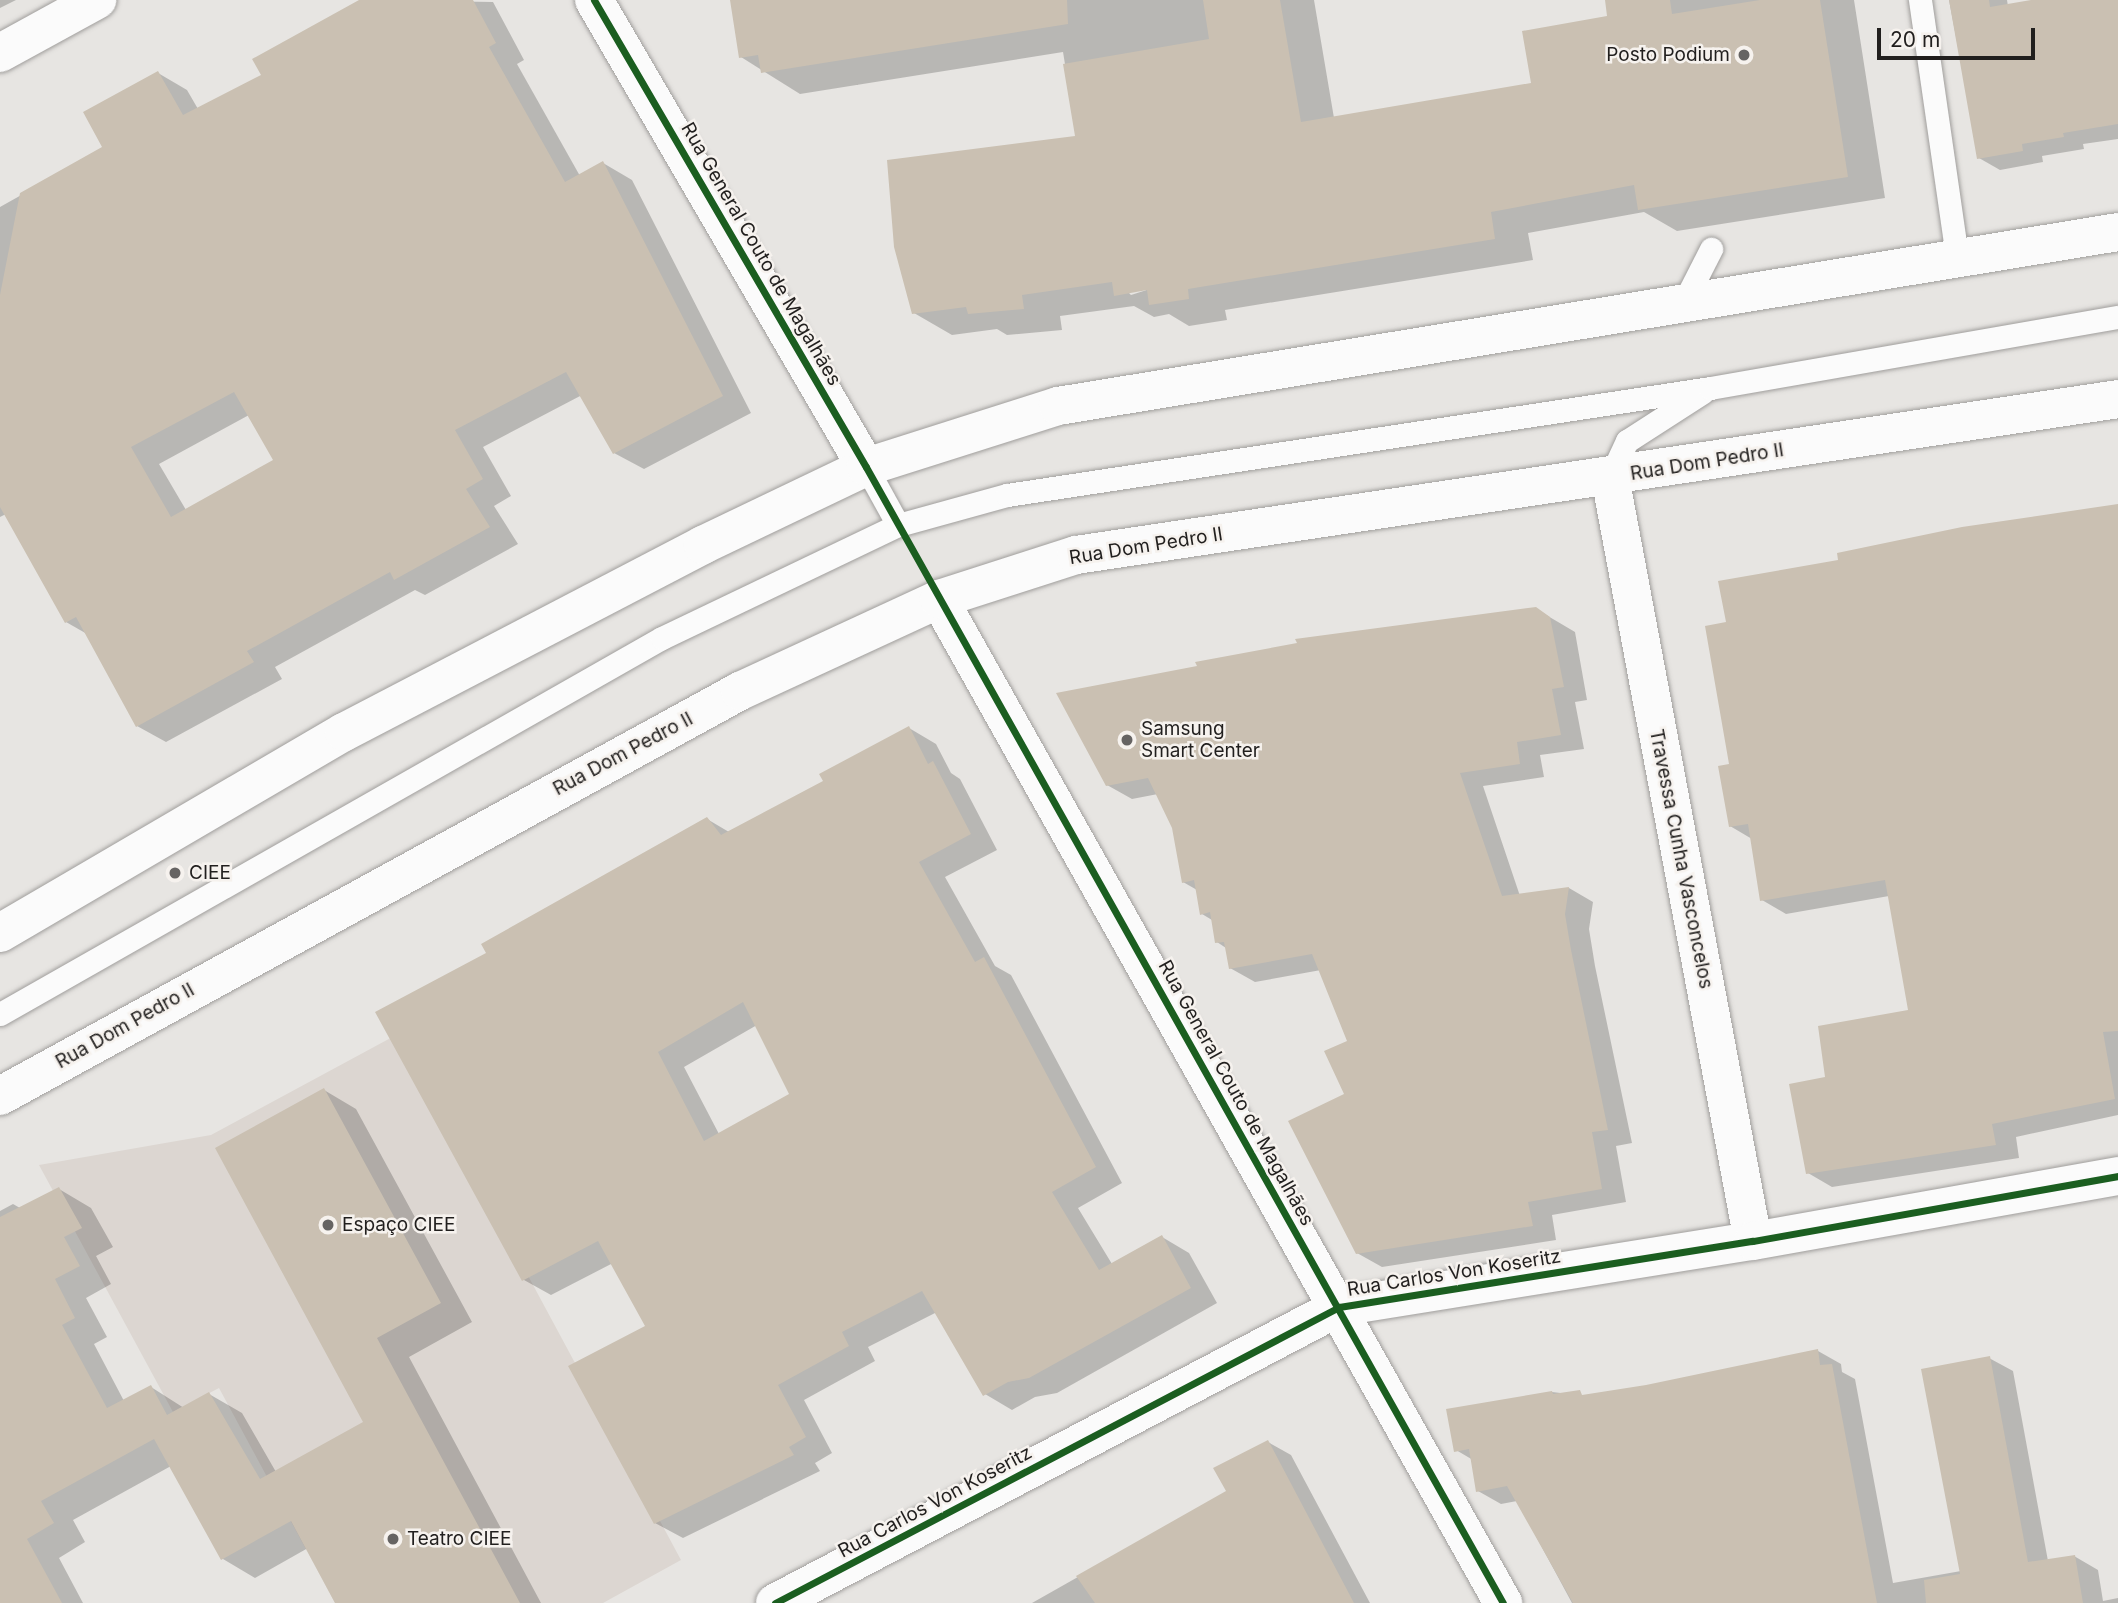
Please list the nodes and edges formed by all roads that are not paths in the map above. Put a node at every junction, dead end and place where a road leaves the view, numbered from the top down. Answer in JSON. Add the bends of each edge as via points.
{"nodes":[{"id":1,"x":97,"y":0,"type":"edge"},
{"id":2,"x":594,"y":0,"type":"edge"},
{"id":3,"x":1920,"y":0,"type":"edge"},
{"id":4,"x":0,"y":52,"type":"edge"},
{"id":5,"x":2118,"y":232,"type":"edge"},
{"id":6,"x":1711,"y":249,"type":"dead end"},
{"id":7,"x":1957,"y":258,"type":"junction"},
{"id":8,"x":1683,"y":304,"type":"junction"},
{"id":9,"x":2118,"y":317,"type":"edge"},
{"id":10,"x":1710,"y":388,"type":"junction"},
{"id":11,"x":2118,"y":399,"type":"edge"},
{"id":12,"x":866,"y":467,"type":"junction"},
{"id":13,"x":1610,"y":477,"type":"junction"},
{"id":14,"x":898,"y":525,"type":"junction"},
{"id":15,"x":939,"y":599,"type":"junction"},
{"id":16,"x":0,"y":933,"type":"edge"},
{"id":17,"x":0,"y":1014,"type":"edge"},
{"id":18,"x":0,"y":1096,"type":"edge"},
{"id":19,"x":2118,"y":1176,"type":"edge"},
{"id":20,"x":1753,"y":1241,"type":"junction"},
{"id":21,"x":1339,"y":1307,"type":"junction"},
{"id":22,"x":775,"y":1603,"type":"edge"},
{"id":23,"x":1503,"y":1603,"type":"edge"}],
"edges":[{"from":1,"to":4,"type":"main road"},
{"from":2,"to":12,"type":"main road","name":"Rua General Couto de Magalhães"},
{"from":3,"to":7,"type":"lane"},
{"from":5,"to":7,"type":"main road"},
{"from":6,"to":8,"type":"lane"},
{"from":7,"to":8,"type":"main road"},
{"from":8,"to":12,"type":"main road","via":[[1058,407]]},
{"from":9,"to":10,"type":"lane"},
{"from":10,"to":13,"type":"lane","via":[[1627,441]]},
{"from":10,"to":14,"type":"lane","via":[[1007,495]]},
{"from":11,"to":13,"type":"main road","name":"Rua Dom Pedro II"},
{"from":12,"to":14,"type":"lane","name":"Rua General Couto de Magalhães"},
{"from":12,"to":16,"type":"main road","via":[[703,545],[344,732]]},
{"from":13,"to":15,"type":"main road","name":"Rua Dom Pedro II","via":[[1076,555]]},
{"from":13,"to":20,"type":"main road","name":"Travessa Cunha Vasconcelos"},
{"from":14,"to":17,"type":"lane","via":[[662,638]]},
{"from":15,"to":18,"type":"main road","name":"Rua Dom Pedro II","via":[[740,691]]},
{"from":15,"to":21,"type":"main road","name":"Rua General Couto de Magalhães"},
{"from":19,"to":20,"type":"main road","name":"Rua Carlos Von Koseritz"},
{"from":20,"to":21,"type":"main road","name":"Rua Carlos Von Koseritz"},
{"from":21,"to":22,"type":"main road","name":"Rua Carlos Von Koseritz"},
{"from":21,"to":23,"type":"main road","name":"Rua General Couto de Magalhães"}]}
